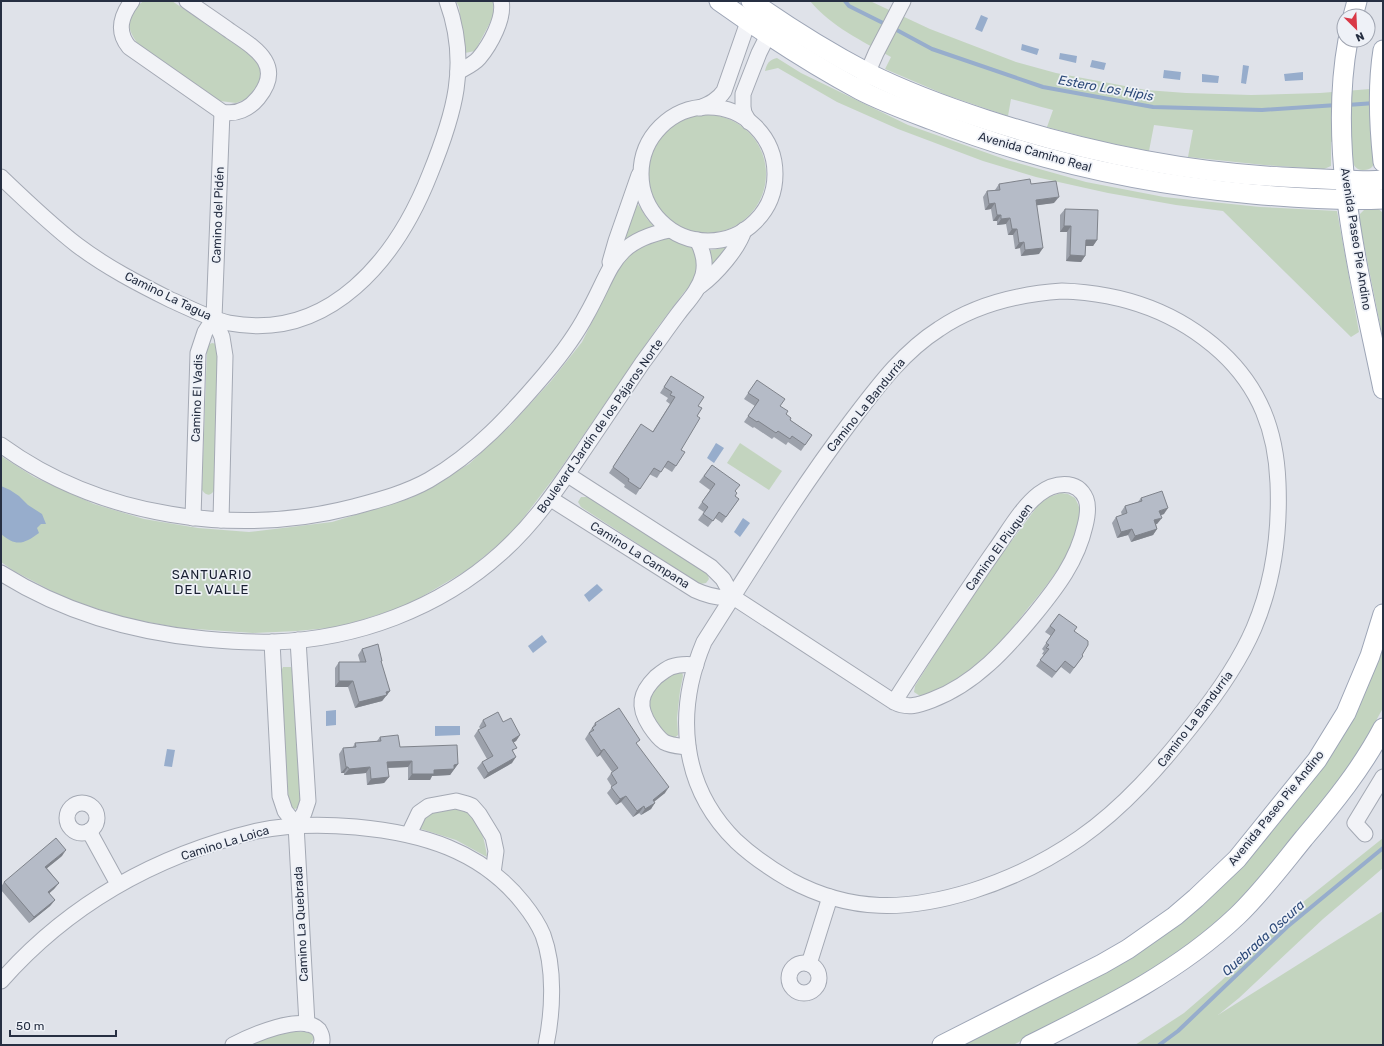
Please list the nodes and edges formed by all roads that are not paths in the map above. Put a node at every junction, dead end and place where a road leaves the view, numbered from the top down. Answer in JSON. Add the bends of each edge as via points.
{"nodes":[{"id":1,"x":132,"y":1,"type":"edge"},
{"id":2,"x":187,"y":1,"type":"edge"},
{"id":3,"x":447,"y":1,"type":"edge"},
{"id":4,"x":501,"y":1,"type":"edge"},
{"id":5,"x":719,"y":1,"type":"edge"},
{"id":6,"x":900,"y":5,"type":"edge"},
{"id":7,"x":752,"y":9,"type":"edge"},
{"id":8,"x":772,"y":26,"type":"junction"},
{"id":9,"x":1347,"y":48,"type":"edge"},
{"id":10,"x":1383,"y":50,"type":"edge"},
{"id":11,"x":458,"y":72,"type":"junction"},
{"id":12,"x":868,"y":72,"type":"junction"},
{"id":13,"x":861,"y":90,"type":"junction"},
{"id":14,"x":699,"y":108,"type":"junction"},
{"id":15,"x":222,"y":112,"type":"junction"},
{"id":16,"x":749,"y":122,"type":"junction"},
{"id":17,"x":1383,"y":162,"type":"edge"},
{"id":18,"x":641,"y":171,"type":"junction"},
{"id":19,"x":1,"y":176,"type":"edge"},
{"id":20,"x":1345,"y":180,"type":"junction"},
{"id":21,"x":1383,"y":180,"type":"edge"},
{"id":22,"x":1383,"y":199,"type":"edge"},
{"id":23,"x":1348,"y":200,"type":"junction"},
{"id":24,"x":670,"y":230,"type":"junction"},
{"id":25,"x":744,"y":230,"type":"junction"},
{"id":26,"x":697,"y":240,"type":"junction"},
{"id":27,"x":609,"y":269,"type":"junction"},
{"id":28,"x":696,"y":289,"type":"junction"},
{"id":29,"x":214,"y":318,"type":"junction"},
{"id":30,"x":1383,"y":389,"type":"edge"},
{"id":31,"x":1,"y":445,"type":"edge"},
{"id":32,"x":568,"y":474,"type":"junction"},
{"id":33,"x":551,"y":498,"type":"junction"},
{"id":34,"x":193,"y":518,"type":"junction"},
{"id":35,"x":221,"y":520,"type":"junction"},
{"id":36,"x":1,"y":573,"type":"edge"},
{"id":37,"x":733,"y":597,"type":"junction"},
{"id":38,"x":1383,"y":614,"type":"edge"},
{"id":39,"x":298,"y":640,"type":"junction"},
{"id":40,"x":272,"y":642,"type":"junction"},
{"id":41,"x":696,"y":665,"type":"junction"},
{"id":42,"x":894,"y":702,"type":"junction"},
{"id":43,"x":1383,"y":728,"type":"edge"},
{"id":44,"x":688,"y":747,"type":"junction"},
{"id":45,"x":1383,"y":777,"type":"edge"},
{"id":46,"x":296,"y":825,"type":"junction"},
{"id":47,"x":89,"y":831,"type":"dead end"},
{"id":48,"x":409,"y":834,"type":"junction"},
{"id":49,"x":1365,"y":834,"type":"dead end"},
{"id":50,"x":493,"y":873,"type":"junction"},
{"id":51,"x":118,"y":884,"type":"junction"},
{"id":52,"x":830,"y":897,"type":"junction"},
{"id":53,"x":809,"y":964,"type":"dead end"},
{"id":54,"x":1,"y":981,"type":"edge"},
{"id":55,"x":307,"y":1024,"type":"junction"},
{"id":56,"x":233,"y":1045,"type":"edge"},
{"id":57,"x":321,"y":1045,"type":"edge"},
{"id":58,"x":546,"y":1045,"type":"edge"},
{"id":59,"x":942,"y":1045,"type":"edge"},
{"id":60,"x":1030,"y":1045,"type":"edge"}],
"edges":[{"from":1,"to":15,"type":"street","via":[[124,13],[121,25],[123,38],[129,47]]},
{"from":2,"to":15,"type":"street","via":[[260,53],[268,69],[265,87],[255,101],[237,112]]},
{"from":3,"to":11,"type":"street","name":"Camino La Tagua","via":[[459,52]]},
{"from":4,"to":11,"type":"street","via":[[501,18],[483,53],[479,59]]},
{"from":5,"to":7,"type":"main road","name":"Avenida Camino Real"},
{"from":6,"to":12,"type":"street"},
{"from":7,"to":8,"type":"main road","name":"Avenida Camino Real"},
{"from":7,"to":14,"type":"street","via":[[724,90],[714,102]]},
{"from":8,"to":12,"type":"main road","name":"Avenida Camino Real"},
{"from":8,"to":13,"type":"main road","name":"Avenida Camino Real","via":[[814,64]]},
{"from":8,"to":16,"type":"street","via":[[743,94],[744,113]]},
{"from":9,"to":20,"type":"main road","name":"Avenida Paseo Pie Andino","via":[[1343,78],[1342,137]]},
{"from":10,"to":17,"type":"main road","via":[[1379,109]]},
{"from":11,"to":29,"type":"street","name":"Camino La Tagua","via":[[446,132],[428,181],[393,245],[372,272],[331,305],[289,322],[243,325]]},
{"from":12,"to":13,"type":"street"},
{"from":12,"to":20,"type":"main road","name":"Avenida Camino Real","via":[[921,96],[984,119],[1117,156],[1235,174]]},
{"from":13,"to":23,"type":"main road","name":"Avenida Camino Real","via":[[950,127],[1082,167],[1202,189]]},
{"from":14,"to":16,"type":"street","via":[[731,112]]},
{"from":14,"to":18,"type":"street","via":[[680,114],[663,126],[645,151]]},
{"from":15,"to":29,"type":"street","name":"Camino del Pidén"},
{"from":16,"to":25,"type":"street","via":[[765,139],[770,150],[774,183],[767,205]]},
{"from":18,"to":24,"type":"street","via":[[643,190],[650,208]]},
{"from":18,"to":27,"type":"street","via":[[616,240]]},
{"from":19,"to":29,"type":"street","name":"Camino La Tagua","via":[[46,219],[91,255],[153,291]]},
{"from":20,"to":21,"type":"main road","name":"Avenida Camino Real"},
{"from":20,"to":23,"type":"main road","name":"Avenida Paseo Pie Andino"},
{"from":22,"to":23,"type":"main road","name":"Avenida Camino Real"},
{"from":23,"to":30,"type":"main road","name":"Avenida Paseo Pie Andino"},
{"from":24,"to":26,"type":"street"},
{"from":24,"to":27,"type":"street","via":[[646,236],[633,243],[621,252]]},
{"from":25,"to":26,"type":"street","via":[[726,238]]},
{"from":25,"to":28,"type":"street","name":"Boulevard Jardín de los Pájaros Norte","via":[[734,251]]},
{"from":26,"to":28,"type":"street","name":"Boulevard Jardín de los Pájaros Norte","via":[[704,264],[701,282]]},
{"from":27,"to":35,"type":"street","via":[[578,330],[546,373],[486,438],[447,469],[402,492],[340,510],[280,520]]},
{"from":28,"to":32,"type":"street","name":"Boulevard Jardín de los Pájaros Norte"},
{"from":29,"to":34,"type":"street","name":"Camino El Vadis","via":[[205,332],[198,353]]},
{"from":29,"to":35,"type":"street","via":[[222,337],[225,356]]},
{"from":31,"to":34,"type":"street","via":[[40,469],[83,489],[124,503]]},
{"from":32,"to":33,"type":"street","name":"Boulevard Jardín de los Pájaros Norte"},
{"from":32,"to":37,"type":"street","via":[[712,567],[723,579]]},
{"from":33,"to":37,"type":"street","name":"Camino La Campana","via":[[695,590],[712,597]]},
{"from":33,"to":39,"type":"street","name":"Boulevard Jardín de los Pájaros Norte","via":[[531,523],[501,553],[473,576],[442,596],[409,612],[368,627]]},
{"from":34,"to":35,"type":"street"},
{"from":36,"to":40,"type":"street","name":"Boulevard Jardín de los Pájaros Norte","via":[[49,600],[119,625],[182,637]]},
{"from":37,"to":41,"type":"street","name":"Camino La Bandurria","via":[[704,642]]},
{"from":37,"to":42,"type":"street"},
{"from":37,"to":52,"type":"street","name":"Camino La Bandurria","via":[[819,465],[888,374],[909,352],[939,329],[993,303],[1046,292],[1081,291],[1118,297],[1154,308],[1187,326],[1226,356],[1255,392],[1266,417],[1275,452],[1279,498],[1275,551],[1264,600],[1248,642],[1230,674],[1190,729],[1152,774],[1116,809],[1081,837],[1045,860],[1003,879],[941,899],[904,905],[874,905]]},
{"from":38,"to":59,"type":"main road","name":"Avenida Paseo Pie Andino","via":[[1370,656],[1346,713],[1317,760],[1238,859],[1175,916],[1128,950]]},
{"from":39,"to":40,"type":"street","name":"Boulevard Jardín de los Pájaros Norte"},
{"from":39,"to":46,"type":"street","via":[[308,801]]},
{"from":40,"to":46,"type":"street","via":[[280,796],[285,811]]},
{"from":41,"to":44,"type":"street","name":"Camino La Bandurria","via":[[687,705]]},
{"from":41,"to":44,"type":"street","via":[[680,664],[665,670],[646,688],[642,699],[646,720],[659,738],[668,744]]},
{"from":42,"to":42,"type":"street","name":"Camino El Piuquen","via":[[904,706],[916,706],[951,692],[980,672],[1011,643],[1051,594],[1076,556],[1086,522],[1087,507],[1085,496],[1078,489],[1063,484],[1048,488],[1024,510],[962,597]]},
{"from":43,"to":60,"type":"main road","via":[[1337,799],[1276,874],[1232,921],[1195,952],[1150,983]]},
{"from":44,"to":52,"type":"street","name":"Camino La Bandurria","via":[[699,785],[710,808],[726,830],[749,852],[778,873]]},
{"from":45,"to":49,"type":"street","via":[[1355,823]]},
{"from":46,"to":48,"type":"street","name":"Camino La Loica","via":[[340,826]]},
{"from":46,"to":51,"type":"street","name":"Camino La Loica","via":[[257,831],[205,846]]},
{"from":46,"to":55,"type":"street","name":"Camino La Quebrada"},
{"from":47,"to":51,"type":"street"},
{"from":48,"to":50,"type":"street","name":"Camino La Loica","via":[[441,844]]},
{"from":48,"to":50,"type":"street","via":[[419,813],[428,806],[456,801],[472,806],[480,814],[493,837],[496,851]]},
{"from":50,"to":58,"type":"street","name":"Camino La Loica","via":[[529,910],[546,945],[551,992]]},
{"from":51,"to":54,"type":"street","name":"Camino La Loica","via":[[50,933]]},
{"from":52,"to":53,"type":"street"},
{"from":55,"to":56,"type":"street","via":[[267,1030]]},
{"from":55,"to":57,"type":"street","via":[[319,1031],[322,1037]]}]}
